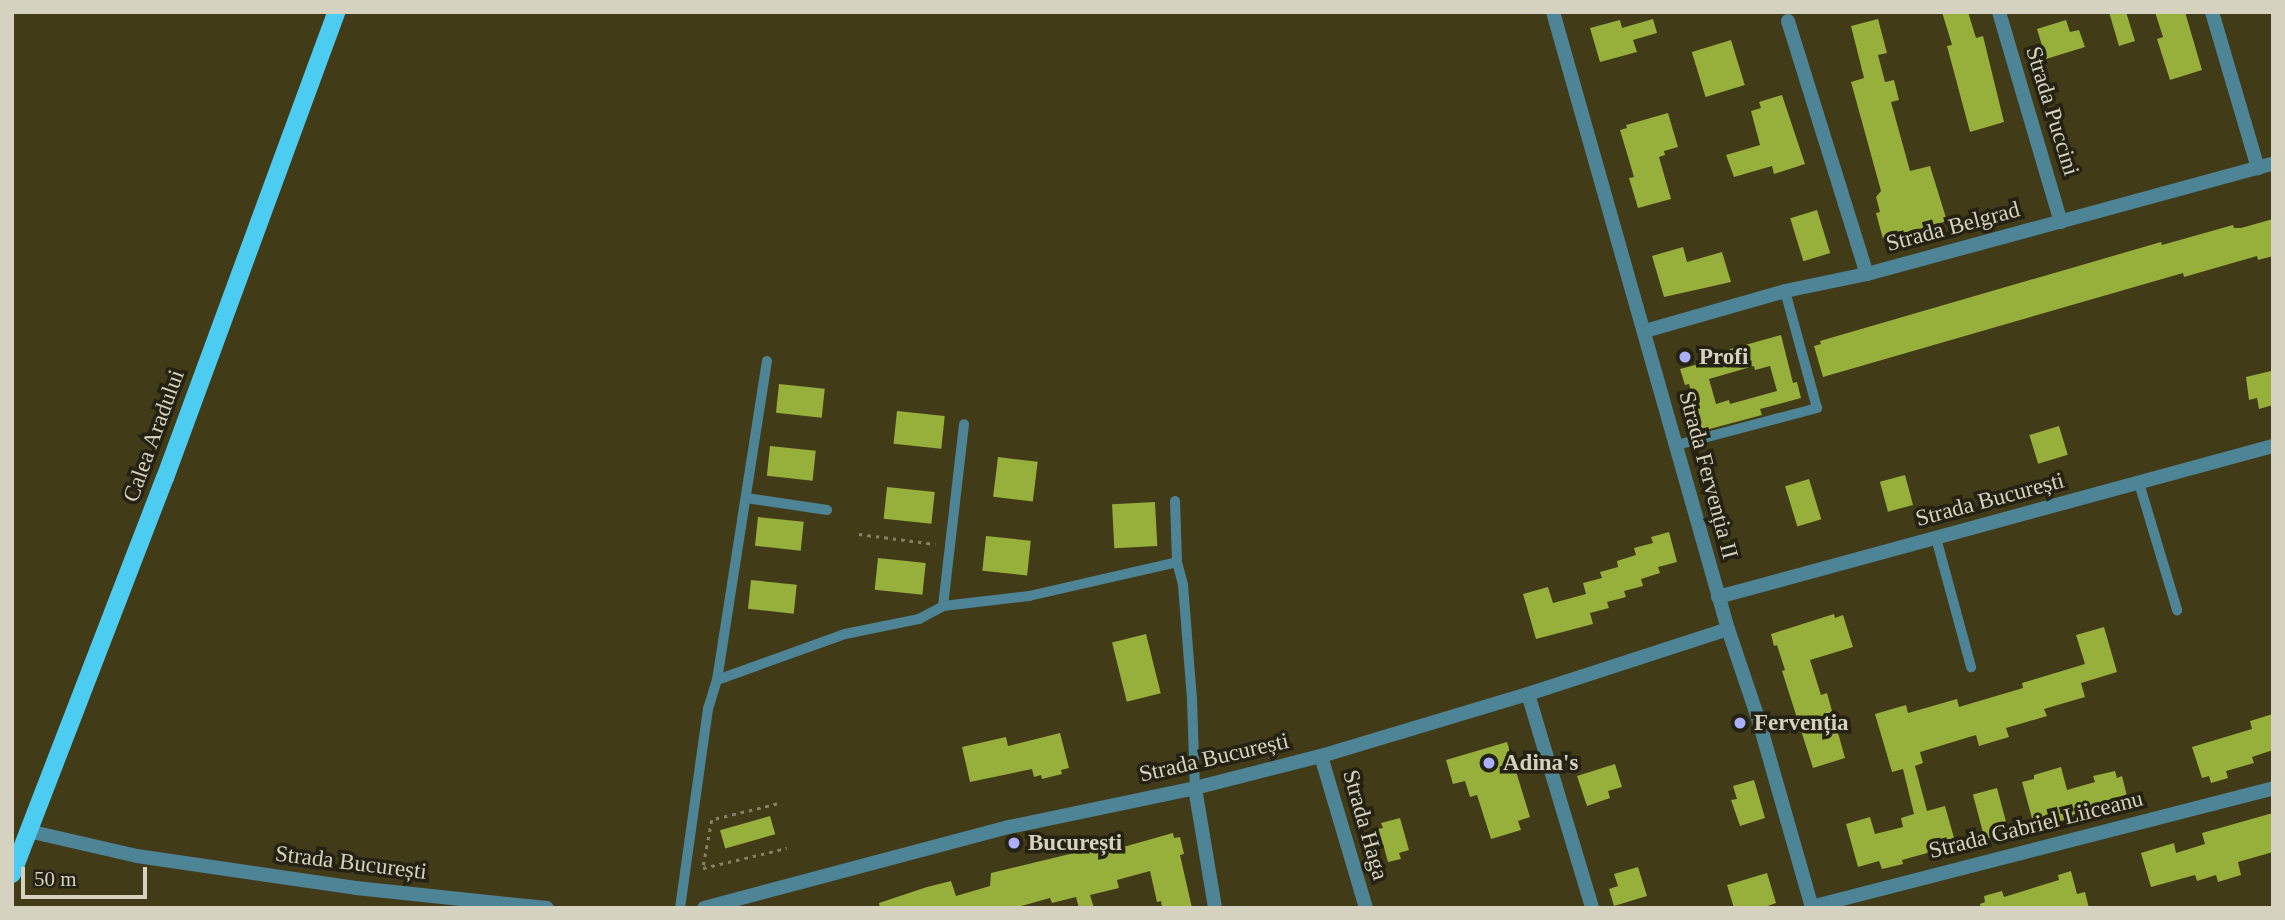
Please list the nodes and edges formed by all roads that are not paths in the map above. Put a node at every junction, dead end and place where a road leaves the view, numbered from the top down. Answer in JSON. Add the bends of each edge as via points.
{"nodes":[{"id":1,"x":336,"y":12,"type":"edge"},
{"id":2,"x":1553,"y":12,"type":"edge"},
{"id":3,"x":1999,"y":12,"type":"edge"},
{"id":4,"x":2211,"y":12,"type":"edge"},
{"id":5,"x":1788,"y":22,"type":"dead end"},
{"id":6,"x":2273,"y":164,"type":"edge"},
{"id":7,"x":2258,"y":168,"type":"junction"},
{"id":8,"x":2061,"y":222,"type":"junction"},
{"id":9,"x":1867,"y":274,"type":"junction"},
{"id":10,"x":1785,"y":291,"type":"junction"},
{"id":11,"x":1645,"y":331,"type":"junction"},
{"id":12,"x":767,"y":361,"type":"dead end"},
{"id":13,"x":964,"y":424,"type":"dead end"},
{"id":14,"x":1676,"y":445,"type":"junction"},
{"id":15,"x":2273,"y":446,"type":"edge"},
{"id":16,"x":2139,"y":483,"type":"junction"},
{"id":17,"x":746,"y":498,"type":"junction"},
{"id":18,"x":1175,"y":501,"type":"dead end"},
{"id":19,"x":827,"y":510,"type":"dead end"},
{"id":20,"x":1936,"y":538,"type":"junction"},
{"id":21,"x":1177,"y":562,"type":"junction"},
{"id":22,"x":1718,"y":597,"type":"junction"},
{"id":23,"x":943,"y":606,"type":"junction"},
{"id":24,"x":2177,"y":610,"type":"dead end"},
{"id":25,"x":1728,"y":629,"type":"junction"},
{"id":26,"x":1971,"y":667,"type":"dead end"},
{"id":27,"x":717,"y":680,"type":"junction"},
{"id":28,"x":1528,"y":694,"type":"junction"},
{"id":29,"x":1321,"y":756,"type":"junction"},
{"id":30,"x":1195,"y":788,"type":"junction"},
{"id":31,"x":2273,"y":788,"type":"edge"},
{"id":32,"x":28,"y":831,"type":"junction"},
{"id":33,"x":12,"y":874,"type":"edge"},
{"id":34,"x":1812,"y":907,"type":"edge"},
{"id":35,"x":547,"y":908,"type":"edge"},
{"id":36,"x":680,"y":908,"type":"edge"},
{"id":37,"x":704,"y":908,"type":"edge"},
{"id":38,"x":1215,"y":908,"type":"edge"},
{"id":39,"x":1366,"y":908,"type":"edge"},
{"id":40,"x":1592,"y":908,"type":"edge"}],
"edges":[{"from":1,"to":32,"type":"main road","name":"Calea Aradului","via":[[165,478]]},
{"from":2,"to":11,"type":"street","name":"Strada Fervenția II"},
{"from":3,"to":8,"type":"street","name":"Strada Puccini"},
{"from":4,"to":7,"type":"street"},
{"from":5,"to":9,"type":"street"},
{"from":6,"to":7,"type":"street","name":"Strada Belgrad"},
{"from":7,"to":8,"type":"street","name":"Strada Belgrad"},
{"from":8,"to":9,"type":"street","name":"Strada Belgrad"},
{"from":9,"to":10,"type":"street","name":"Strada Belgrad"},
{"from":10,"to":11,"type":"street","name":"Strada Belgrad"},
{"from":10,"to":14,"type":"lane","via":[[1817,408]]},
{"from":11,"to":14,"type":"street","name":"Strada Fervenția II"},
{"from":12,"to":17,"type":"lane"},
{"from":13,"to":23,"type":"lane"},
{"from":14,"to":22,"type":"street","name":"Strada Fervenția II"},
{"from":15,"to":16,"type":"street","name":"Strada București"},
{"from":16,"to":20,"type":"street","name":"Strada București"},
{"from":16,"to":24,"type":"lane"},
{"from":17,"to":19,"type":"lane"},
{"from":17,"to":27,"type":"lane"},
{"from":18,"to":21,"type":"lane"},
{"from":20,"to":22,"type":"street","name":"Strada București"},
{"from":20,"to":26,"type":"lane"},
{"from":21,"to":23,"type":"lane","via":[[1029,596]]},
{"from":21,"to":30,"type":"lane","via":[[1188,642]]},
{"from":22,"to":25,"type":"street","name":"Strada Fervenția II"},
{"from":23,"to":27,"type":"lane","via":[[919,619],[845,634]]},
{"from":25,"to":28,"type":"street","name":"Strada București"},
{"from":25,"to":34,"type":"street","name":"Strada Fervenția II"},
{"from":27,"to":36,"type":"lane","via":[[708,709]]},
{"from":28,"to":29,"type":"street","name":"Strada București"},
{"from":28,"to":40,"type":"street"},
{"from":29,"to":30,"type":"street","name":"Strada București"},
{"from":29,"to":39,"type":"street","name":"Strada Haga"},
{"from":30,"to":37,"type":"street","name":"Strada București","via":[[1009,827]]},
{"from":30,"to":38,"type":"street"},
{"from":31,"to":34,"type":"street","name":"Strada Gabriel Liiceanu"},
{"from":32,"to":33,"type":"main road","name":"Calea Aradului"},
{"from":32,"to":35,"type":"street","name":"Strada București","via":[[165,860],[356,888]]}]}
